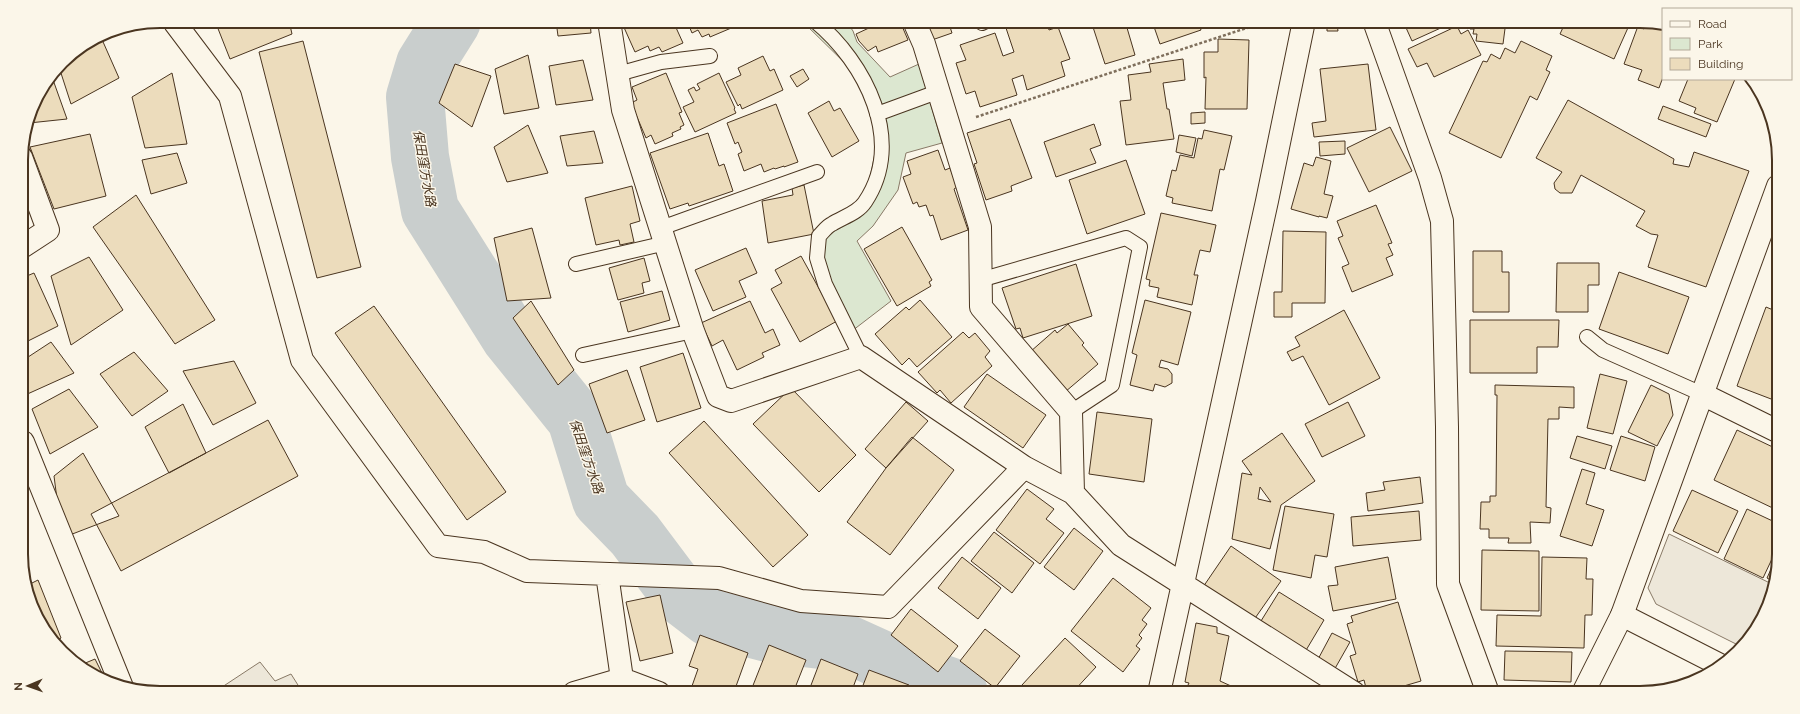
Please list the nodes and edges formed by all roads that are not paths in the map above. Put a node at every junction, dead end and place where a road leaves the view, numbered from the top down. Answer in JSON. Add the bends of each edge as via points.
{"nodes":[{"id":1,"x":179,"y":28,"type":"edge"},
{"id":2,"x":610,"y":28,"type":"edge"},
{"id":3,"x":822,"y":28,"type":"edge"},
{"id":4,"x":917,"y":28,"type":"edge"},
{"id":5,"x":1303,"y":28,"type":"edge"},
{"id":6,"x":1376,"y":28,"type":"edge"},
{"id":7,"x":710,"y":56,"type":"dead end"},
{"id":8,"x":618,"y":74,"type":"junction"},
{"id":9,"x":938,"y":92,"type":"junction"},
{"id":10,"x":878,"y":114,"type":"junction"},
{"id":11,"x":817,"y":172,"type":"dead end"},
{"id":12,"x":28,"y":175,"type":"edge"},
{"id":13,"x":1772,"y":202,"type":"edge"},
{"id":14,"x":664,"y":236,"type":"junction"},
{"id":15,"x":28,"y":243,"type":"edge"},
{"id":16,"x":576,"y":264,"type":"dead end"},
{"id":17,"x":980,"y":280,"type":"junction"},
{"id":18,"x":693,"y":331,"type":"junction"},
{"id":19,"x":1587,"y":337,"type":"dead end"},
{"id":20,"x":582,"y":355,"type":"dead end"},
{"id":21,"x":861,"y":357,"type":"junction"},
{"id":22,"x":1702,"y":394,"type":"junction"},
{"id":23,"x":1071,"y":412,"type":"junction"},
{"id":24,"x":1772,"y":429,"type":"edge"},
{"id":25,"x":28,"y":454,"type":"edge"},
{"id":26,"x":1024,"y":467,"type":"junction"},
{"id":27,"x":1073,"y":493,"type":"junction"},
{"id":28,"x":607,"y":574,"type":"junction"},
{"id":29,"x":1183,"y":584,"type":"junction"},
{"id":30,"x":1622,"y":615,"type":"junction"},
{"id":31,"x":1715,"y":663,"type":"edge"},
{"id":32,"x":119,"y":679,"type":"edge"},
{"id":33,"x":622,"y":679,"type":"junction"},
{"id":34,"x":598,"y":686,"type":"edge"},
{"id":35,"x":640,"y":686,"type":"edge"},
{"id":36,"x":1161,"y":686,"type":"edge"},
{"id":37,"x":1343,"y":686,"type":"edge"},
{"id":38,"x":1485,"y":686,"type":"edge"},
{"id":39,"x":1586,"y":686,"type":"edge"}],
"edges":[{"from":1,"to":28,"type":"street","via":[[230,96],[302,360],[438,546],[484,552],[527,571]]},
{"from":2,"to":8,"type":"street"},
{"from":3,"to":10,"type":"lane","via":[[860,72]]},
{"from":4,"to":9,"type":"street"},
{"from":5,"to":29,"type":"street"},
{"from":6,"to":38,"type":"street","via":[[1430,178],[1442,221],[1448,584]]},
{"from":7,"to":8,"type":"lane","via":[[661,62]]},
{"from":8,"to":14,"type":"street","via":[[623,110]]},
{"from":9,"to":10,"type":"lane"},
{"from":9,"to":17,"type":"street","via":[[980,227]]},
{"from":10,"to":21,"type":"lane","via":[[883,142],[874,186],[864,203],[819,236],[817,258],[825,284]]},
{"from":11,"to":14,"type":"lane"},
{"from":12,"to":15,"type":"street","via":[[48,230]]},
{"from":13,"to":22,"type":"street"},
{"from":14,"to":16,"type":"lane"},
{"from":14,"to":18,"type":"street"},
{"from":17,"to":23,"type":"street","via":[[981,307]]},
{"from":17,"to":23,"type":"lane","via":[[1126,238],[1140,247],[1112,385]]},
{"from":18,"to":20,"type":"lane"},
{"from":18,"to":21,"type":"street","via":[[718,396],[731,401]]},
{"from":19,"to":22,"type":"lane","via":[[1603,350]]},
{"from":21,"to":26,"type":"street"},
{"from":22,"to":24,"type":"street"},
{"from":22,"to":30,"type":"street"},
{"from":23,"to":27,"type":"street"},
{"from":25,"to":32,"type":"street"},
{"from":26,"to":27,"type":"street"},
{"from":26,"to":28,"type":"street","via":[[888,607],[801,601],[719,578]]},
{"from":27,"to":29,"type":"street","via":[[1121,545]]},
{"from":28,"to":33,"type":"street"},
{"from":29,"to":36,"type":"street"},
{"from":29,"to":37,"type":"street"},
{"from":30,"to":31,"type":"street"},
{"from":30,"to":39,"type":"street"},
{"from":33,"to":34,"type":"street"},
{"from":33,"to":35,"type":"street"}]}
